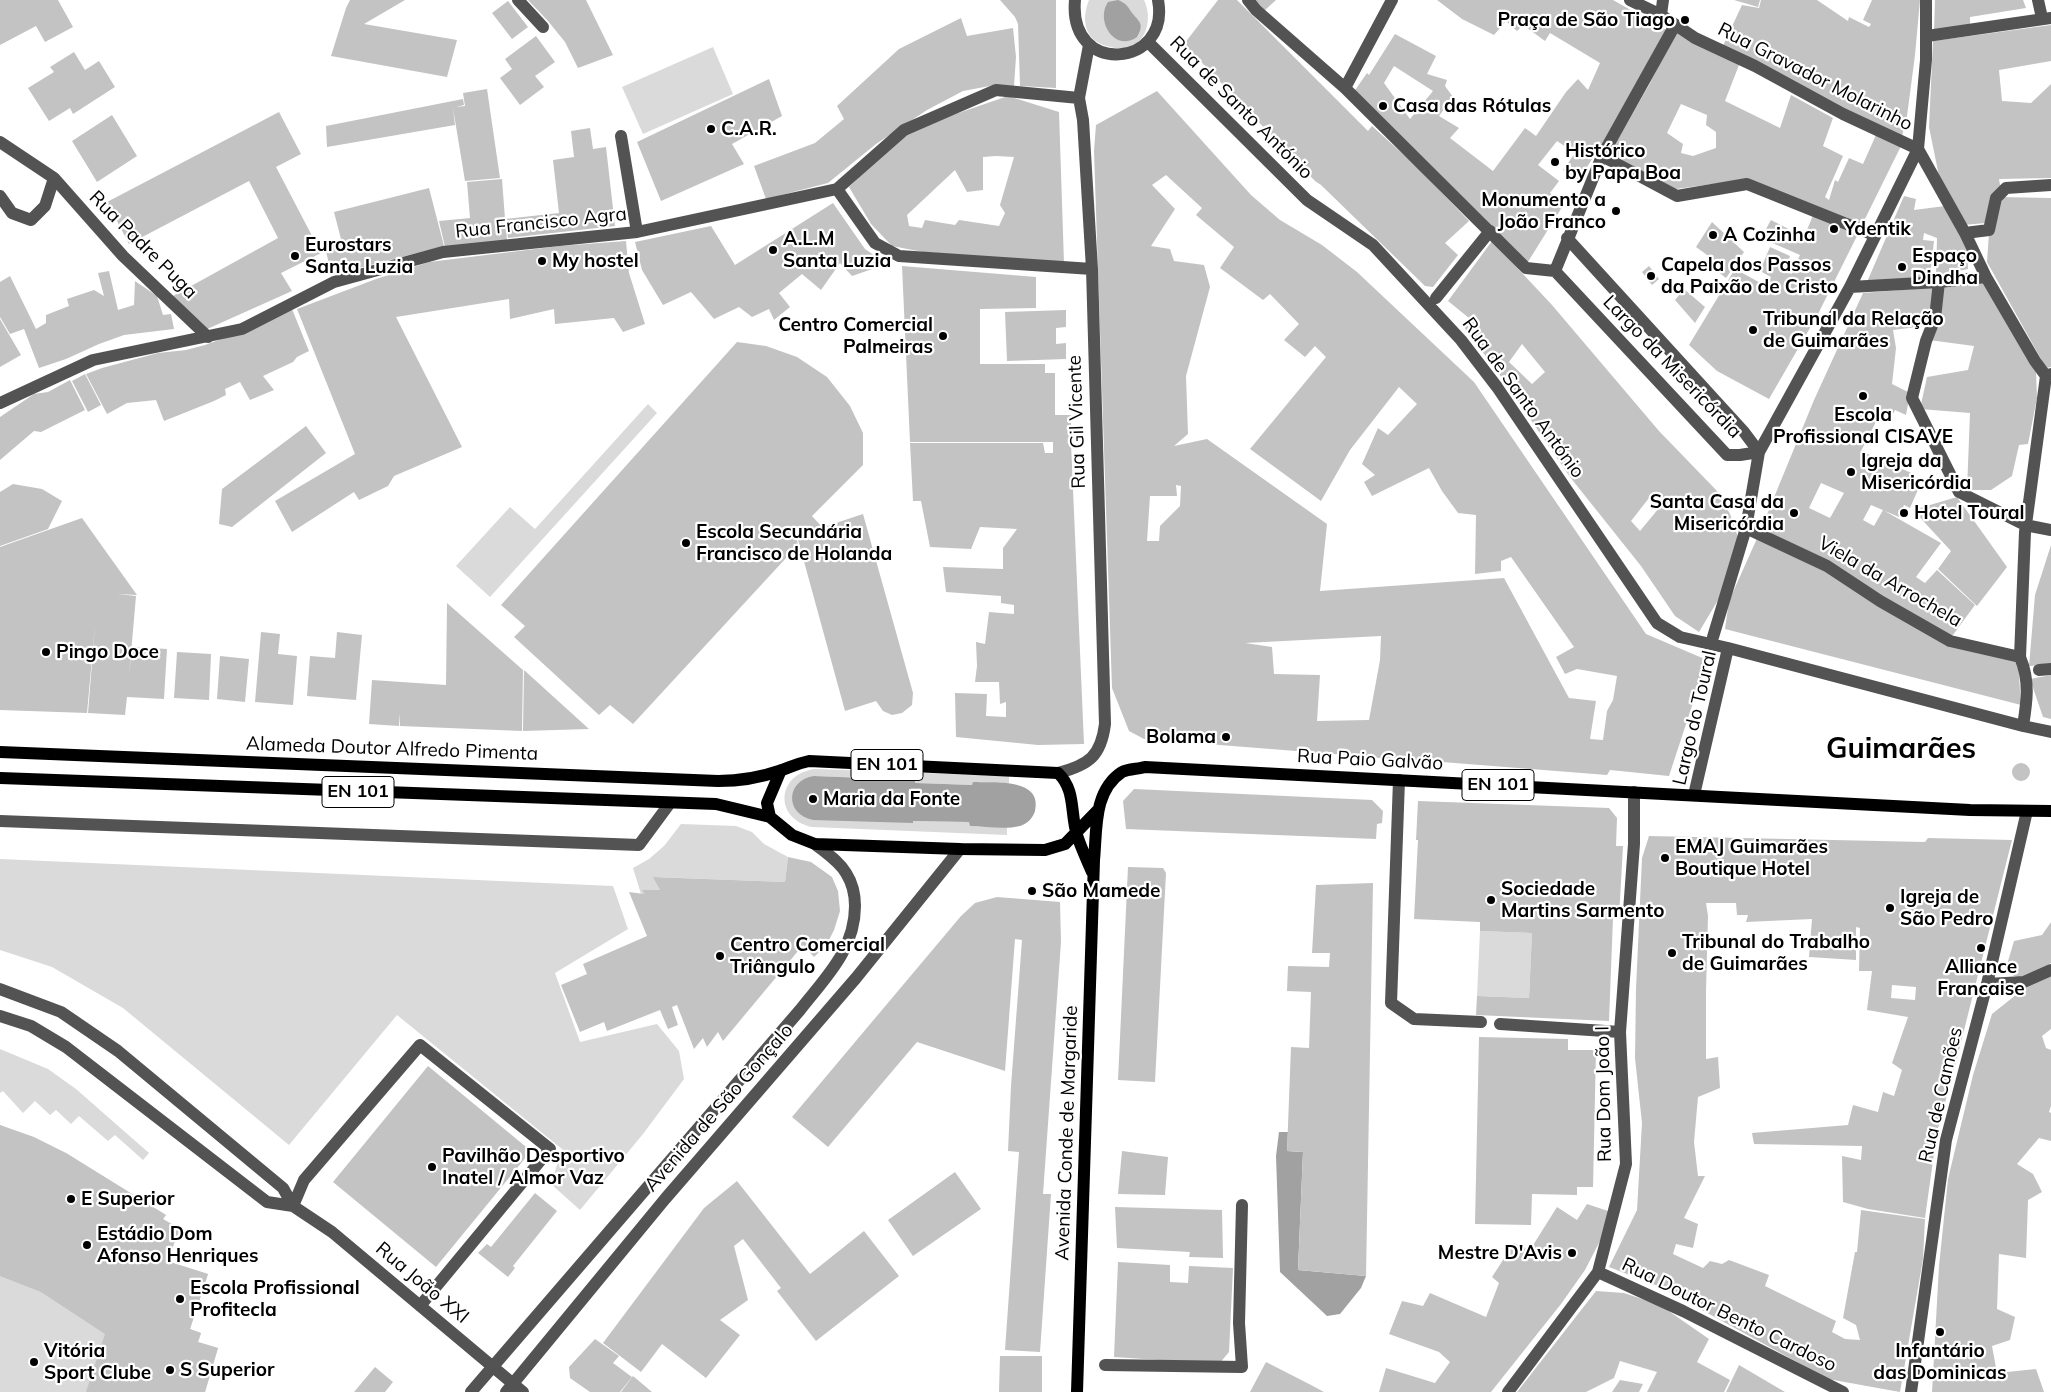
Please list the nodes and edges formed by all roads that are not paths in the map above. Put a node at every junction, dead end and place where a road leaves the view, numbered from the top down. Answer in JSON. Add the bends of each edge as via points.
{"nodes":[{"id":1,"x":518,"y":0,"type":"edge"},
{"id":2,"x":1075,"y":0,"type":"edge"},
{"id":3,"x":1158,"y":0,"type":"edge"},
{"id":4,"x":1248,"y":0,"type":"edge"},
{"id":5,"x":1392,"y":0,"type":"edge"},
{"id":6,"x":1630,"y":0,"type":"edge"},
{"id":7,"x":1663,"y":0,"type":"edge"},
{"id":8,"x":1926,"y":0,"type":"edge"},
{"id":9,"x":2038,"y":0,"type":"edge"},
{"id":10,"x":1661,"y":15,"type":"junction"},
{"id":11,"x":2046,"y":18,"type":"edge"},
{"id":12,"x":1675,"y":25,"type":"junction"},
{"id":13,"x":543,"y":27,"type":"dead end"},
{"id":14,"x":1927,"y":36,"type":"junction"},
{"id":15,"x":1148,"y":42,"type":"junction"},
{"id":16,"x":1089,"y":45,"type":"junction"},
{"id":17,"x":1345,"y":88,"type":"junction"},
{"id":18,"x":1078,"y":98,"type":"junction"},
{"id":19,"x":621,"y":136,"type":"dead end"},
{"id":20,"x":0,"y":142,"type":"edge"},
{"id":21,"x":1918,"y":149,"type":"junction"},
{"id":22,"x":1602,"y":156,"type":"junction"},
{"id":23,"x":54,"y":178,"type":"junction"},
{"id":24,"x":2051,"y":185,"type":"edge"},
{"id":25,"x":837,"y":189,"type":"junction"},
{"id":26,"x":0,"y":196,"type":"edge"},
{"id":27,"x":1490,"y":231,"type":"junction"},
{"id":28,"x":637,"y":232,"type":"junction"},
{"id":29,"x":1965,"y":233,"type":"junction"},
{"id":30,"x":1874,"y":235,"type":"junction"},
{"id":31,"x":1567,"y":238,"type":"junction"},
{"id":32,"x":1092,"y":269,"type":"junction"},
{"id":33,"x":1555,"y":271,"type":"junction"},
{"id":34,"x":1986,"y":277,"type":"junction"},
{"id":35,"x":1938,"y":282,"type":"junction"},
{"id":36,"x":1850,"y":287,"type":"junction"},
{"id":37,"x":1436,"y":298,"type":"dead end"},
{"id":38,"x":208,"y":337,"type":"junction"},
{"id":39,"x":2049,"y":375,"type":"edge"},
{"id":40,"x":0,"y":403,"type":"edge"},
{"id":41,"x":1759,"y":452,"type":"junction"},
{"id":42,"x":2026,"y":525,"type":"junction"},
{"id":43,"x":1746,"y":528,"type":"junction"},
{"id":44,"x":2051,"y":530,"type":"edge"},
{"id":45,"x":1713,"y":637,"type":"dead end"},
{"id":46,"x":1728,"y":648,"type":"junction"},
{"id":47,"x":2020,"y":657,"type":"junction"},
{"id":48,"x":2039,"y":671,"type":"edge"},
{"id":49,"x":2023,"y":726,"type":"junction"},
{"id":50,"x":2051,"y":732,"type":"edge"},
{"id":51,"x":0,"y":752,"type":"edge"},
{"id":52,"x":781,"y":770,"type":"junction"},
{"id":53,"x":1058,"y":773,"type":"junction"},
{"id":54,"x":0,"y":778,"type":"edge"},
{"id":55,"x":1399,"y":780,"type":"junction"},
{"id":56,"x":1634,"y":792,"type":"junction"},
{"id":57,"x":1694,"y":795,"type":"junction"},
{"id":58,"x":670,"y":803,"type":"junction"},
{"id":59,"x":1098,"y":810,"type":"junction"},
{"id":60,"x":2027,"y":810,"type":"junction"},
{"id":61,"x":2051,"y":811,"type":"edge"},
{"id":62,"x":770,"y":817,"type":"junction"},
{"id":63,"x":0,"y":821,"type":"edge"},
{"id":64,"x":1077,"y":835,"type":"junction"},
{"id":65,"x":815,"y":844,"type":"junction"},
{"id":66,"x":960,"y":849,"type":"junction"},
{"id":67,"x":1094,"y":876,"type":"junction"},
{"id":68,"x":2051,"y":970,"type":"edge"},
{"id":69,"x":1987,"y":984,"type":"junction"},
{"id":70,"x":0,"y":989,"type":"edge"},
{"id":71,"x":0,"y":1016,"type":"edge"},
{"id":72,"x":1481,"y":1022,"type":"dead end"},
{"id":73,"x":1500,"y":1024,"type":"dead end"},
{"id":74,"x":1620,"y":1032,"type":"junction"},
{"id":75,"x":293,"y":1206,"type":"junction"},
{"id":76,"x":1242,"y":1206,"type":"dead end"},
{"id":77,"x":1598,"y":1272,"type":"junction"},
{"id":78,"x":420,"y":1306,"type":"junction"},
{"id":79,"x":1105,"y":1365,"type":"dead end"},
{"id":80,"x":492,"y":1366,"type":"junction"},
{"id":81,"x":509,"y":1388,"type":"edge"},
{"id":82,"x":470,"y":1392,"type":"edge"},
{"id":83,"x":523,"y":1392,"type":"edge"},
{"id":84,"x":1077,"y":1392,"type":"edge"},
{"id":85,"x":1508,"y":1392,"type":"edge"},
{"id":86,"x":1843,"y":1392,"type":"edge"},
{"id":87,"x":1911,"y":1392,"type":"edge"}],
"edges":[{"from":1,"to":13,"type":"street"},
{"from":2,"to":16,"type":"street","via":[[1073,17],[1078,33]]},
{"from":3,"to":15,"type":"street","via":[[1157,28]]},
{"from":4,"to":17,"type":"street"},
{"from":5,"to":17,"type":"street"},
{"from":6,"to":10,"type":"street","name":"Rua Gravador Molarinho"},
{"from":7,"to":10,"type":"street"},
{"from":8,"to":14,"type":"street"},
{"from":9,"to":11,"type":"street"},
{"from":10,"to":12,"type":"street","name":"Rua Gravador Molarinho"},
{"from":11,"to":14,"type":"street"},
{"from":12,"to":21,"type":"street","name":"Rua Gravador Molarinho","via":[[1843,114]]},
{"from":12,"to":22,"type":"street"},
{"from":14,"to":21,"type":"street"},
{"from":15,"to":16,"type":"street","via":[[1135,51],[1119,55],[1103,53]]},
{"from":15,"to":46,"type":"street","name":"Rua de Santo António","via":[[1307,200],[1373,245],[1443,319],[1497,387],[1657,623],[1680,637]]},
{"from":16,"to":18,"type":"street","name":"Rua Gil Vicente"},
{"from":17,"to":27,"type":"street"},
{"from":18,"to":25,"type":"street","name":"Rua Francisco Agra","via":[[996,90],[904,130]]},
{"from":18,"to":32,"type":"street","name":"Rua Gil Vicente","via":[[1083,120]]},
{"from":19,"to":28,"type":"street"},
{"from":20,"to":23,"type":"street","name":"Rua Padre Puga"},
{"from":21,"to":29,"type":"street"},
{"from":21,"to":30,"type":"street"},
{"from":22,"to":30,"type":"street","via":[[1677,196],[1747,184]]},
{"from":22,"to":31,"type":"street"},
{"from":23,"to":26,"type":"street","via":[[45,206],[31,220],[12,213]]},
{"from":23,"to":38,"type":"street","name":"Rua Padre Puga","via":[[123,256]]},
{"from":24,"to":29,"type":"street","via":[[2006,188],[1996,198],[1989,230]]},
{"from":25,"to":28,"type":"street","name":"Rua Francisco Agra"},
{"from":25,"to":32,"type":"street","via":[[875,243],[900,256]]},
{"from":27,"to":33,"type":"street","via":[[1526,268]]},
{"from":27,"to":37,"type":"street"},
{"from":28,"to":38,"type":"street","name":"Rua Francisco Agra","via":[[442,252],[334,282],[242,329]]},
{"from":29,"to":34,"type":"street"},
{"from":30,"to":36,"type":"street"},
{"from":31,"to":33,"type":"street"},
{"from":31,"to":41,"type":"street","name":"Largo da Misericórdia"},
{"from":32,"to":53,"type":"street","name":"Rua Gil Vicente","via":[[1105,724],[1099,749],[1090,760],[1078,768]]},
{"from":33,"to":41,"type":"street","name":"Largo da Misericórdia","via":[[1727,455]]},
{"from":34,"to":35,"type":"street"},
{"from":34,"to":39,"type":"street","via":[[2035,361]]},
{"from":35,"to":36,"type":"street"},
{"from":35,"to":42,"type":"street","via":[[1935,318],[1912,398],[1959,492]]},
{"from":36,"to":41,"type":"street"},
{"from":38,"to":40,"type":"street","name":"Rua Francisco Agra","via":[[93,360]]},
{"from":39,"to":42,"type":"street"},
{"from":41,"to":43,"type":"street"},
{"from":42,"to":44,"type":"street"},
{"from":42,"to":47,"type":"street"},
{"from":43,"to":45,"type":"street"},
{"from":43,"to":47,"type":"street","name":"Viela da Arrochela","via":[[1827,566],[1950,641]]},
{"from":46,"to":49,"type":"street","name":"Largo do Toural"},
{"from":46,"to":57,"type":"street","name":"Largo do Toural"},
{"from":47,"to":48,"type":"street"},
{"from":48,"to":49,"type":"street","via":[[2027,699]]},
{"from":49,"to":50,"type":"street","name":"Largo do Toural"},
{"from":51,"to":52,"type":"main road","name":"Alameda Doutor Alfredo Pimenta","number":"EN 101","via":[[718,781],[743,781]]},
{"from":52,"to":53,"type":"main road","name":"Alameda Doutor Alfredo Pimenta","number":"EN 101","via":[[809,761]]},
{"from":52,"to":62,"type":"main road","via":[[767,803]]},
{"from":53,"to":64,"type":"main road","via":[[1072,796]]},
{"from":54,"to":58,"type":"main road","number":"EN 101"},
{"from":55,"to":56,"type":"main road","name":"Rua Paio Galvão","number":"EN 101"},
{"from":55,"to":59,"type":"main road","name":"Rua Paio Galvão","number":"EN 101","via":[[1145,767],[1123,771],[1103,793]]},
{"from":55,"to":72,"type":"street","via":[[1391,1003],[1414,1018]]},
{"from":56,"to":57,"type":"main road","name":"Rua Paio Galvão","number":"EN 101"},
{"from":56,"to":74,"type":"street","name":"Rua Dom João I","via":[[1634,844]]},
{"from":57,"to":60,"type":"main road","name":"Largo do Toural","number":"EN 101","via":[[1970,810]]},
{"from":58,"to":62,"type":"main road","number":"EN 101","via":[[716,804]]},
{"from":58,"to":63,"type":"street","via":[[639,846]]},
{"from":59,"to":64,"type":"main road","number":"EN 101"},
{"from":59,"to":67,"type":"main road","name":"Avenida Conde de Margaride"},
{"from":60,"to":61,"type":"main road","number":"EN 101"},
{"from":60,"to":69,"type":"street","name":"Rua de Camões"},
{"from":62,"to":65,"type":"main road","number":"EN 101","via":[[792,834]]},
{"from":64,"to":66,"type":"main road","number":"EN 101","via":[[1066,844],[1045,850]]},
{"from":64,"to":67,"type":"main road","name":"Avenida Conde de Margaride"},
{"from":65,"to":66,"type":"main road","number":"EN 101"},
{"from":65,"to":80,"type":"street","name":"Avenida de São Gonçalo","via":[[847,874],[854,891],[855,918],[850,941],[800,1010]]},
{"from":66,"to":81,"type":"street","name":"Avenida de São Gonçalo","via":[[856,978],[665,1199]]},
{"from":67,"to":84,"type":"main road","name":"Avenida Conde de Margaride"},
{"from":68,"to":69,"type":"street","via":[[2024,982]]},
{"from":69,"to":87,"type":"street","name":"Rua de Camões","via":[[1946,1140]]},
{"from":70,"to":75,"type":"street","via":[[61,1012],[118,1050],[283,1188]]},
{"from":71,"to":75,"type":"street","via":[[32,1026],[66,1047],[267,1202]]},
{"from":73,"to":74,"type":"street"},
{"from":74,"to":77,"type":"street","name":"Rua Dom João I","via":[[1626,1164]]},
{"from":75,"to":78,"type":"street","name":"Rua João XXI","via":[[332,1232]]},
{"from":75,"to":78,"type":"street","via":[[304,1180],[420,1045],[550,1150]]},
{"from":76,"to":79,"type":"street","via":[[1239,1323],[1242,1367]]},
{"from":77,"to":85,"type":"street","name":"Rua Dom João I"},
{"from":77,"to":86,"type":"street","name":"Rua Doutor Bento Cardoso"},
{"from":78,"to":80,"type":"street","name":"Rua João XXI"},
{"from":80,"to":81,"type":"street","name":"Rua João XXI"},
{"from":80,"to":82,"type":"street","name":"Avenida de São Gonçalo"},
{"from":81,"to":83,"type":"street","name":"Rua João XXI"}]}
